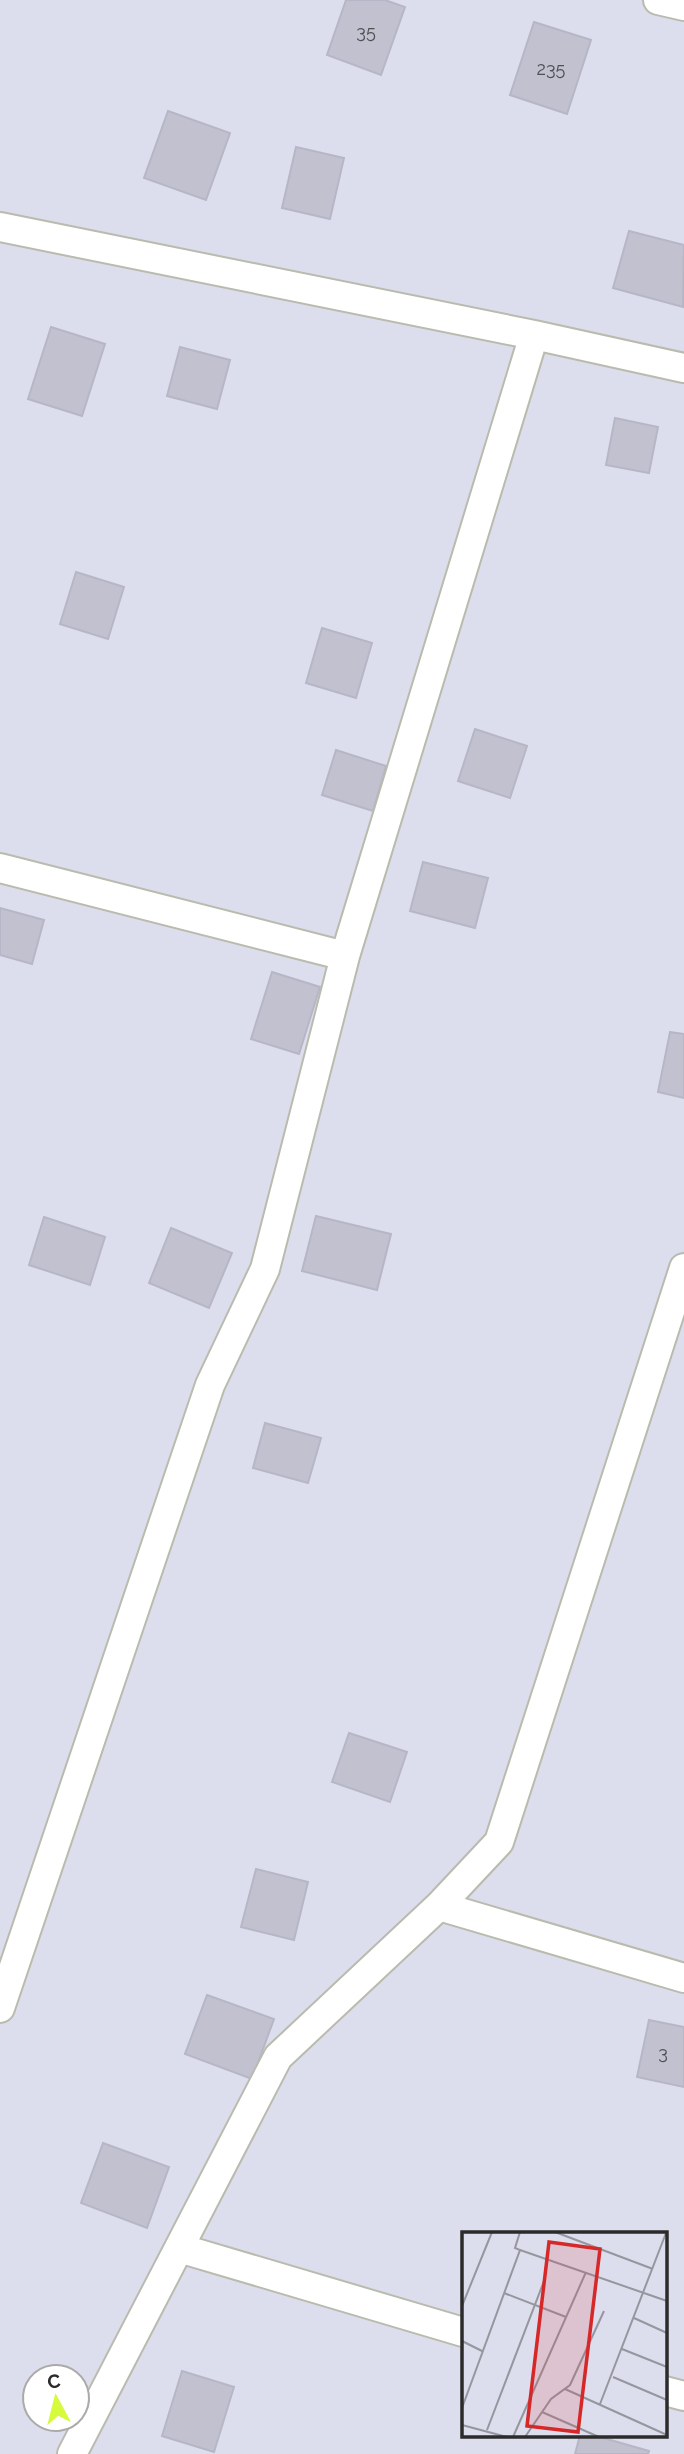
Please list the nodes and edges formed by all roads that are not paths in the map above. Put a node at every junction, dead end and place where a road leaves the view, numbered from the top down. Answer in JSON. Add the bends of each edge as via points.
{"nodes":[{"id":1,"x":658,"y":0,"type":"edge"},
{"id":2,"x":684,"y":6,"type":"edge"},
{"id":3,"x":0,"y":227,"type":"edge"},
{"id":4,"x":534,"y":335,"type":"junction"},
{"id":5,"x":684,"y":368,"type":"edge"},
{"id":6,"x":0,"y":868,"type":"edge"},
{"id":7,"x":345,"y":956,"type":"junction"},
{"id":8,"x":684,"y":1268,"type":"edge"},
{"id":9,"x":439,"y":1906,"type":"junction"},
{"id":10,"x":684,"y":1978,"type":"edge"},
{"id":11,"x":0,"y":2008,"type":"edge"},
{"id":12,"x":179,"y":2248,"type":"junction"},
{"id":13,"x":462,"y":2331,"type":"edge"},
{"id":14,"x":666,"y":2390,"type":"edge"},
{"id":15,"x":684,"y":2396,"type":"edge"},
{"id":16,"x":72,"y":2454,"type":"edge"}],
"edges":[{"from":1,"to":2,"type":"street"},
{"from":3,"to":4,"type":"street"},
{"from":4,"to":5,"type":"street"},
{"from":4,"to":7,"type":"street"},
{"from":6,"to":7,"type":"street"},
{"from":7,"to":11,"type":"street","via":[[265,1269],[209,1385]]},
{"from":8,"to":9,"type":"street","via":[[499,1842]]},
{"from":9,"to":10,"type":"street"},
{"from":9,"to":12,"type":"street","via":[[278,2057]]},
{"from":12,"to":13,"type":"street"},
{"from":12,"to":16,"type":"street"},
{"from":14,"to":15,"type":"street"}]}
